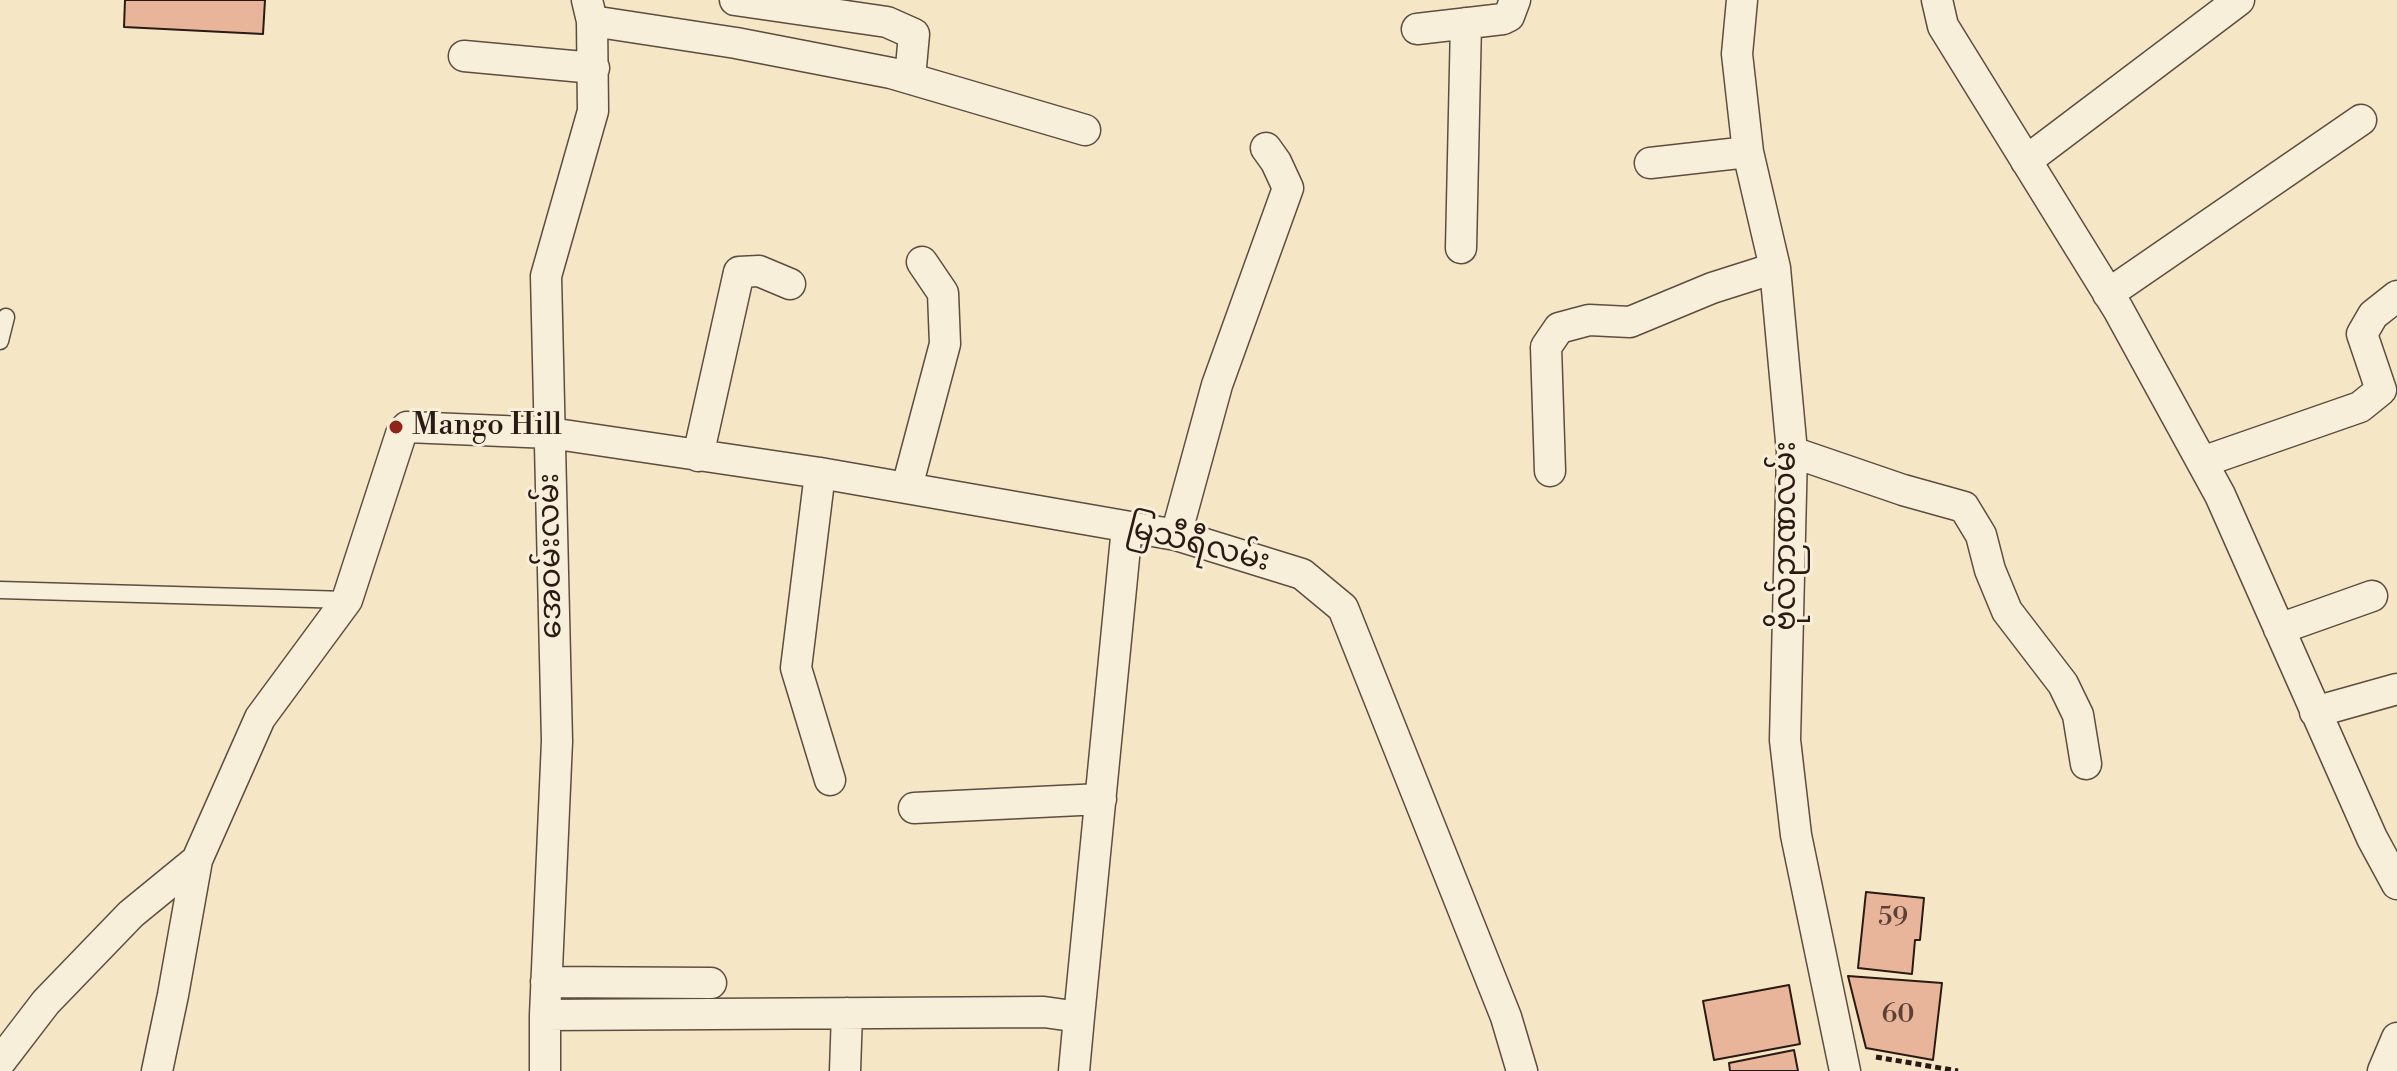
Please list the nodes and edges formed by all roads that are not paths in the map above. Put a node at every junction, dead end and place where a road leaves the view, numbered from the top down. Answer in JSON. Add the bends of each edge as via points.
{"nodes":[{"id":1,"x":735,"y":0,"type":"edge"},
{"id":2,"x":1515,"y":0,"type":"edge"},
{"id":3,"x":1742,"y":0,"type":"edge"},
{"id":4,"x":1937,"y":0,"type":"edge"},
{"id":5,"x":2239,"y":0,"type":"edge"},
{"id":6,"x":590,"y":11,"type":"edge"},
{"id":7,"x":1466,"y":23,"type":"junction"},
{"id":8,"x":1417,"y":29,"type":"dead end"},
{"id":9,"x":464,"y":56,"type":"dead end"},
{"id":10,"x":594,"y":68,"type":"junction"},
{"id":11,"x":910,"y":78,"type":"junction"},
{"id":12,"x":2361,"y":120,"type":"dead end"},
{"id":13,"x":1085,"y":130,"type":"dead end"},
{"id":14,"x":1266,"y":148,"type":"dead end"},
{"id":15,"x":1748,"y":152,"type":"junction"},
{"id":16,"x":2026,"y":161,"type":"junction"},
{"id":17,"x":1650,"y":163,"type":"dead end"},
{"id":18,"x":1461,"y":248,"type":"dead end"},
{"id":19,"x":922,"y":262,"type":"dead end"},
{"id":20,"x":1775,"y":268,"type":"junction"},
{"id":21,"x":790,"y":284,"type":"dead end"},
{"id":22,"x":2108,"y":294,"type":"junction"},
{"id":23,"x":2397,"y":296,"type":"edge"},
{"id":24,"x":6,"y":317,"type":"dead end"},
{"id":25,"x":0,"y":341,"type":"edge"},
{"id":26,"x":550,"y":433,"type":"junction"},
{"id":27,"x":1792,"y":452,"type":"junction"},
{"id":28,"x":698,"y":456,"type":"junction"},
{"id":29,"x":2202,"y":462,"type":"junction"},
{"id":30,"x":1550,"y":471,"type":"dead end"},
{"id":31,"x":820,"y":473,"type":"junction"},
{"id":32,"x":907,"y":487,"type":"junction"},
{"id":33,"x":1127,"y":527,"type":"junction"},
{"id":34,"x":1176,"y":535,"type":"junction"},
{"id":35,"x":0,"y":590,"type":"edge"},
{"id":36,"x":2372,"y":596,"type":"dead end"},
{"id":37,"x":347,"y":600,"type":"junction"},
{"id":38,"x":2279,"y":629,"type":"junction"},
{"id":39,"x":2397,"y":689,"type":"edge"},
{"id":40,"x":2315,"y":712,"type":"junction"},
{"id":41,"x":2086,"y":764,"type":"dead end"},
{"id":42,"x":830,"y":780,"type":"dead end"},
{"id":43,"x":1101,"y":799,"type":"junction"},
{"id":44,"x":914,"y":808,"type":"dead end"},
{"id":45,"x":197,"y":860,"type":"junction"},
{"id":46,"x":2397,"y":884,"type":"edge"},
{"id":47,"x":546,"y":982,"type":"junction"},
{"id":48,"x":711,"y":983,"type":"dead end"},
{"id":49,"x":847,"y":1013,"type":"junction"},
{"id":50,"x":545,"y":1015,"type":"junction"},
{"id":51,"x":1079,"y":1017,"type":"junction"},
{"id":52,"x":2397,"y":1038,"type":"edge"},
{"id":53,"x":0,"y":1062,"type":"edge"},
{"id":54,"x":1858,"y":1064,"type":"edge"},
{"id":55,"x":157,"y":1071,"type":"edge"},
{"id":56,"x":545,"y":1071,"type":"edge"},
{"id":57,"x":845,"y":1071,"type":"edge"},
{"id":58,"x":1074,"y":1071,"type":"edge"},
{"id":59,"x":1522,"y":1071,"type":"edge"},
{"id":60,"x":2383,"y":1071,"type":"edge"}],
"edges":[{"from":1,"to":11,"type":"street","via":[[887,22],[914,34]]},
{"from":2,"to":7,"type":"street","via":[[1509,16]]},
{"from":3,"to":15,"type":"street","name":"ဗိုလ်ဉာဏလမ်း","via":[[1737,54]]},
{"from":4,"to":16,"type":"street","via":[[1943,26]]},
{"from":5,"to":16,"type":"street"},
{"from":6,"to":10,"type":"street","name":"အေဝမ်းလမ်း"},
{"from":6,"to":11,"type":"street"},
{"from":7,"to":8,"type":"street"},
{"from":7,"to":18,"type":"street"},
{"from":9,"to":10,"type":"street"},
{"from":10,"to":26,"type":"street","name":"အေဝမ်းလမ်း","via":[[593,111],[546,276]]},
{"from":11,"to":13,"type":"street"},
{"from":12,"to":22,"type":"street"},
{"from":14,"to":34,"type":"street","via":[[1288,188],[1217,385]]},
{"from":15,"to":17,"type":"street"},
{"from":15,"to":20,"type":"street","name":"ဗိုလ်ဉာဏလမ်း"},
{"from":16,"to":22,"type":"street"},
{"from":19,"to":32,"type":"street","via":[[943,293],[945,344]]},
{"from":20,"to":27,"type":"street","name":"ဗိုလ်ဉာဏလမ်း"},
{"from":20,"to":30,"type":"street","via":[[1630,322],[1589,320],[1559,328],[1546,347]]},
{"from":21,"to":28,"type":"street","via":[[759,271],[739,272]]},
{"from":22,"to":29,"type":"street"},
{"from":23,"to":29,"type":"street","via":[[2373,315],[2362,334],[2381,390],[2360,407]]},
{"from":24,"to":25,"type":"lane"},
{"from":26,"to":28,"type":"street","name":"မြသီရီလမ်း"},
{"from":26,"to":37,"type":"street","name":"မြသီရီလမ်း","via":[[403,429]]},
{"from":26,"to":47,"type":"street","name":"အေဝမ်းလမ်း","via":[[557,741]]},
{"from":27,"to":41,"type":"street","via":[[1964,507],[1981,535],[2007,611],[2031,639],[2078,715]]},
{"from":27,"to":54,"type":"street","name":"ဗိုလ်ဉာဏလမ်း","via":[[1785,740],[1796,835]]},
{"from":28,"to":31,"type":"street","name":"မြသီရီလမ်း"},
{"from":29,"to":38,"type":"street"},
{"from":31,"to":32,"type":"street","name":"မြသီရီလမ်း"},
{"from":31,"to":42,"type":"street","via":[[796,668]]},
{"from":32,"to":33,"type":"street","name":"မြသီရီလမ်း"},
{"from":33,"to":34,"type":"street","name":"မြသီရီလမ်း"},
{"from":33,"to":43,"type":"street"},
{"from":34,"to":59,"type":"street","name":"မြသီရီလမ်း","via":[[1302,574],[1343,608],[1506,1017]]},
{"from":35,"to":37,"type":"lane"},
{"from":36,"to":38,"type":"street"},
{"from":37,"to":45,"type":"street","via":[[260,718]]},
{"from":38,"to":40,"type":"street"},
{"from":39,"to":40,"type":"street"},
{"from":40,"to":46,"type":"street"},
{"from":43,"to":44,"type":"street"},
{"from":43,"to":51,"type":"street"},
{"from":45,"to":53,"type":"street","via":[[131,914],[46,1002]]},
{"from":45,"to":55,"type":"street"},
{"from":47,"to":48,"type":"street"},
{"from":47,"to":50,"type":"street","name":"အေဝမ်းလမ်း"},
{"from":49,"to":50,"type":"street"},
{"from":49,"to":51,"type":"street","via":[[1044,1012]]},
{"from":49,"to":57,"type":"street"},
{"from":50,"to":56,"type":"street","name":"အေဝမ်းလမ်း"},
{"from":51,"to":58,"type":"street"},
{"from":52,"to":60,"type":"street"}]}
